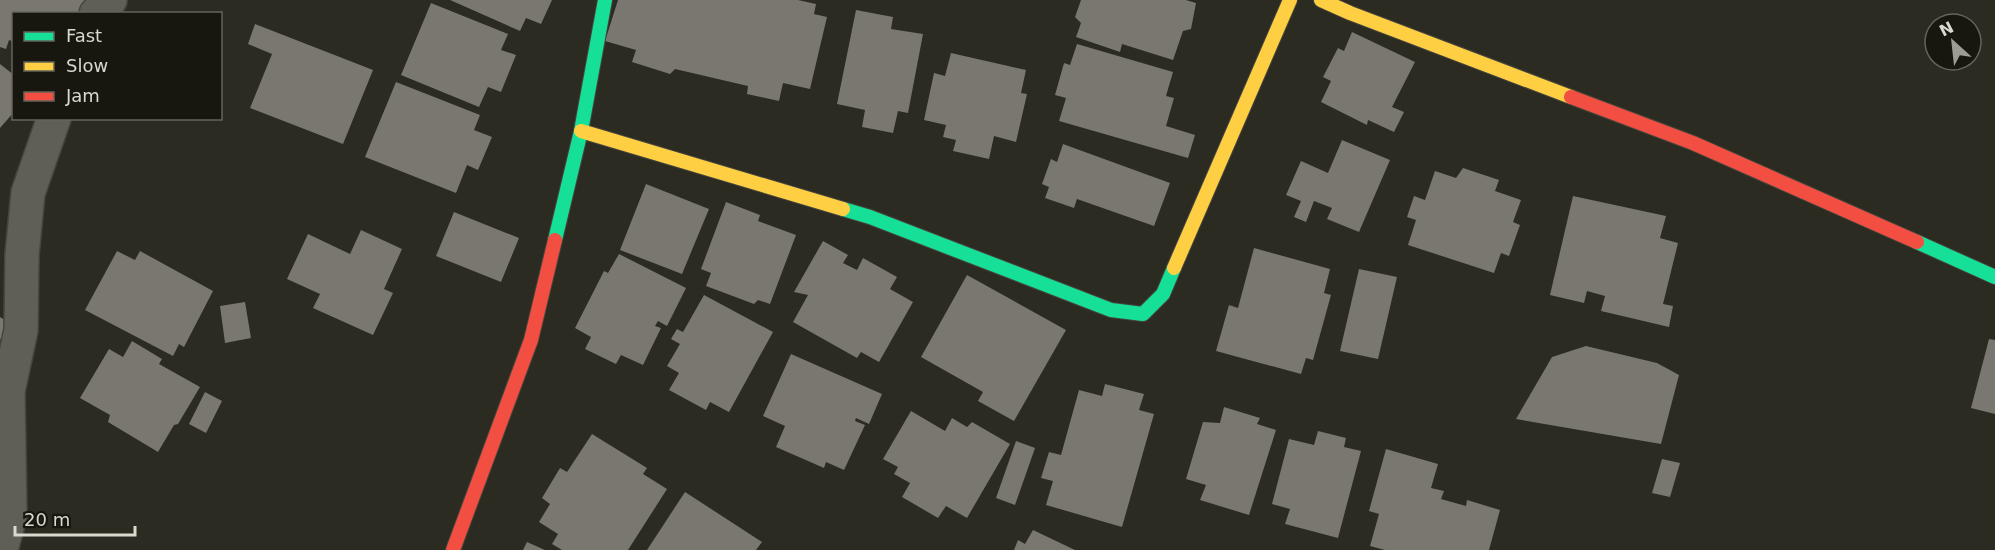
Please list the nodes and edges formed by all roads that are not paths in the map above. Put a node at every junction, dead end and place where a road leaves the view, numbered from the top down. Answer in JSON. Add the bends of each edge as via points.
{"nodes":[{"id":1,"x":110,"y":0,"type":"edge"},
{"id":2,"x":604,"y":0,"type":"edge"},
{"id":3,"x":1290,"y":0,"type":"edge"},
{"id":4,"x":1342,"y":4,"type":"edge"},
{"id":5,"x":98,"y":12,"type":"edge"},
{"id":6,"x":53,"y":120,"type":"edge"},
{"id":7,"x":581,"y":131,"type":"junction"},
{"id":8,"x":1995,"y":277,"type":"edge"},
{"id":9,"x":1,"y":550,"type":"edge"},
{"id":10,"x":453,"y":550,"type":"edge"}],
"edges":[{"from":1,"to":5,"type":"street"},
{"from":2,"to":7,"type":"street"},
{"from":3,"to":7,"type":"street","via":[[1163,294],[1143,314],[1111,310],[870,218]]},
{"from":4,"to":8,"type":"street","via":[[1693,143]]},
{"from":6,"to":9,"type":"street","via":[[28,194],[21,330],[8,391],[10,516]]},
{"from":7,"to":10,"type":"street","via":[[531,340]]}]}
